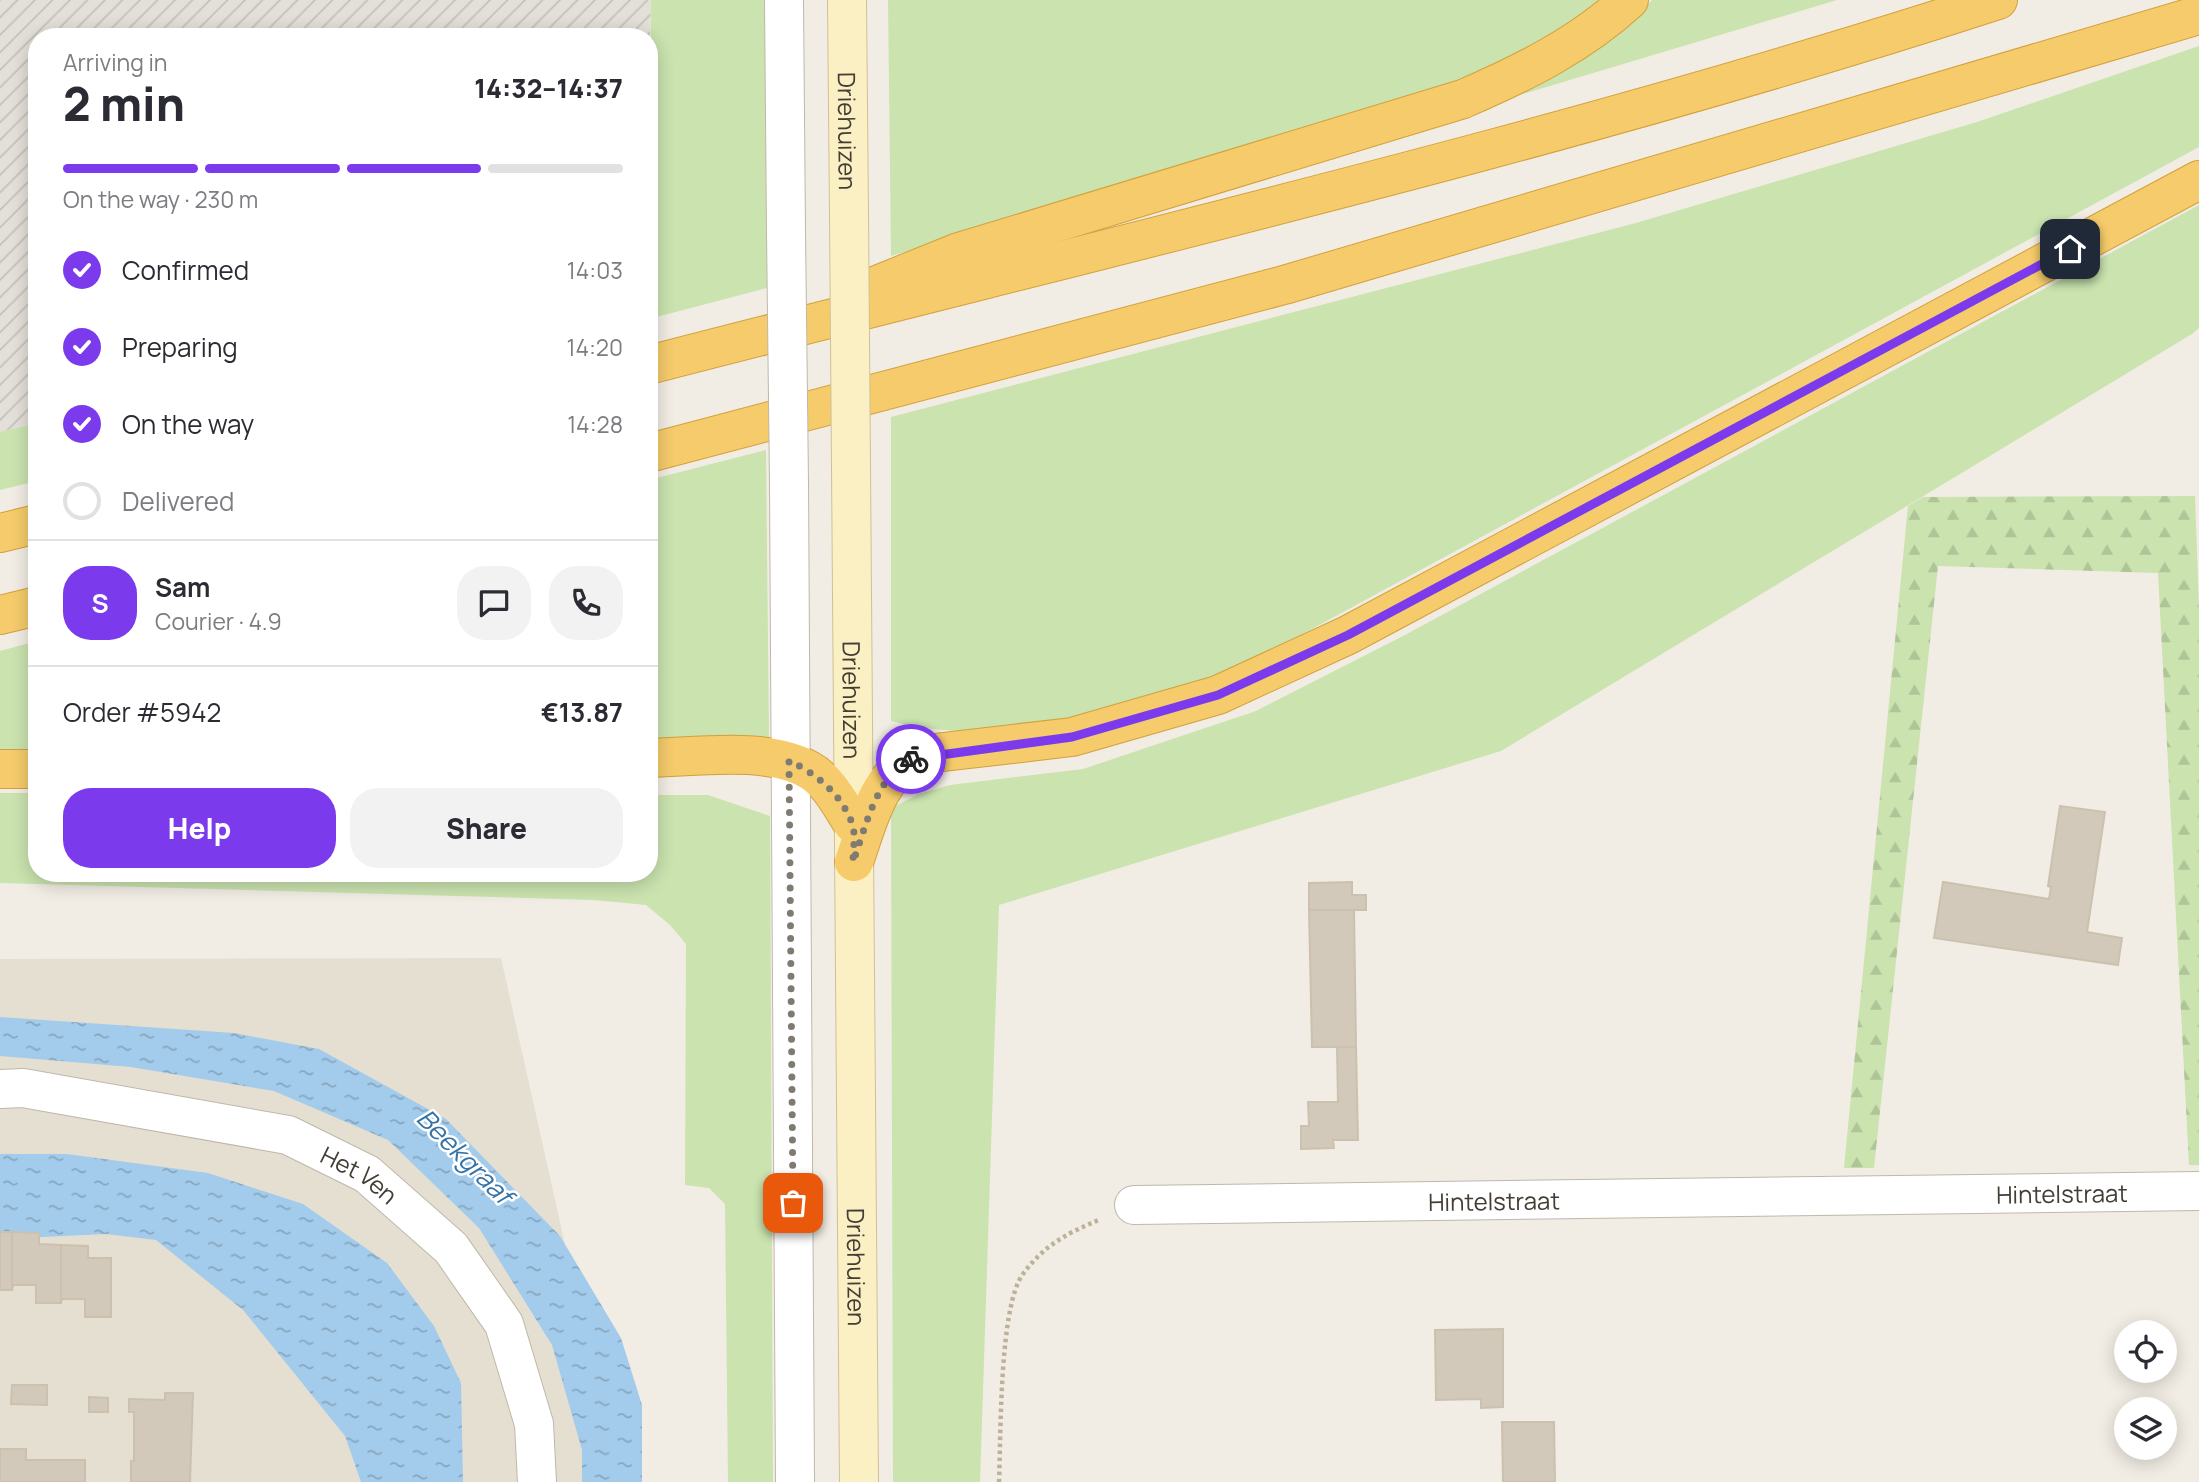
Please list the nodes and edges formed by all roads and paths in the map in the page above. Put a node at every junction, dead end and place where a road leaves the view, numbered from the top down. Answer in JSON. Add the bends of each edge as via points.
{"nodes":[{"id":1,"x":784,"y":0,"type":"edge"},
{"id":2,"x":847,"y":0,"type":"edge"},
{"id":3,"x":1629,"y":0,"type":"edge"},
{"id":4,"x":1998,"y":0,"type":"edge"},
{"id":5,"x":2199,"y":15,"type":"edge"},
{"id":6,"x":2199,"y":180,"type":"edge"},
{"id":7,"x":725,"y":345,"type":"junction"},
{"id":8,"x":658,"y":363,"type":"edge"},
{"id":9,"x":658,"y":451,"type":"edge"},
{"id":10,"x":28,"y":526,"type":"edge"},
{"id":11,"x":0,"y":533,"type":"edge"},
{"id":12,"x":28,"y":608,"type":"edge"},
{"id":13,"x":0,"y":615,"type":"edge"},
{"id":14,"x":658,"y":758,"type":"edge"},
{"id":15,"x":789,"y":761,"type":"junction"},
{"id":16,"x":0,"y":769,"type":"edge"},
{"id":17,"x":28,"y":769,"type":"edge"},
{"id":18,"x":853,"y":824,"type":"junction"},
{"id":19,"x":853,"y":862,"type":"junction"},
{"id":20,"x":0,"y":1090,"type":"edge"},
{"id":21,"x":2199,"y":1191,"type":"edge"},
{"id":22,"x":1134,"y":1205,"type":"joint"},
{"id":23,"x":537,"y":1482,"type":"edge"},
{"id":24,"x":795,"y":1482,"type":"edge"},
{"id":25,"x":859,"y":1482,"type":"edge"},
{"id":26,"x":999,"y":1482,"type":"edge"}],
"edges":[{"from":1,"to":15,"type":"street","bridge":true},
{"from":2,"to":18,"type":"main road","name":"Driehuizen","bridge":true},
{"from":3,"to":7,"type":"highway","via":[[1524,73],[1463,99],[956,253]]},
{"from":4,"to":7,"type":"highway","via":[[1835,53],[1284,203]]},
{"from":5,"to":9,"type":"highway","via":[[1284,285]]},
{"from":6,"to":19,"type":"highway","via":[[1348,635],[1218,695],[1072,737],[917,755],[902,763],[880,789]]},
{"from":7,"to":8,"type":"highway"},
{"from":10,"to":11,"type":"highway"},
{"from":12,"to":13,"type":"highway"},
{"from":14,"to":15,"type":"highway","via":[[761,756]]},
{"from":15,"to":18,"type":"highway","via":[[811,771]]},
{"from":15,"to":24,"type":"street"},
{"from":16,"to":17,"type":"highway"},
{"from":18,"to":19,"type":"main road","name":"Driehuizen"},
{"from":19,"to":25,"type":"main road","name":"Driehuizen"},
{"from":20,"to":23,"type":"street","name":"Het Ven","via":[[36,1090],[288,1135],[367,1174],[451,1248],[504,1324],[534,1424]]},
{"from":21,"to":22,"type":"street","name":"Hintelstraat"},
{"from":22,"to":26,"type":"path","via":[[1060,1236],[1021,1276],[1006,1330]]}]}
